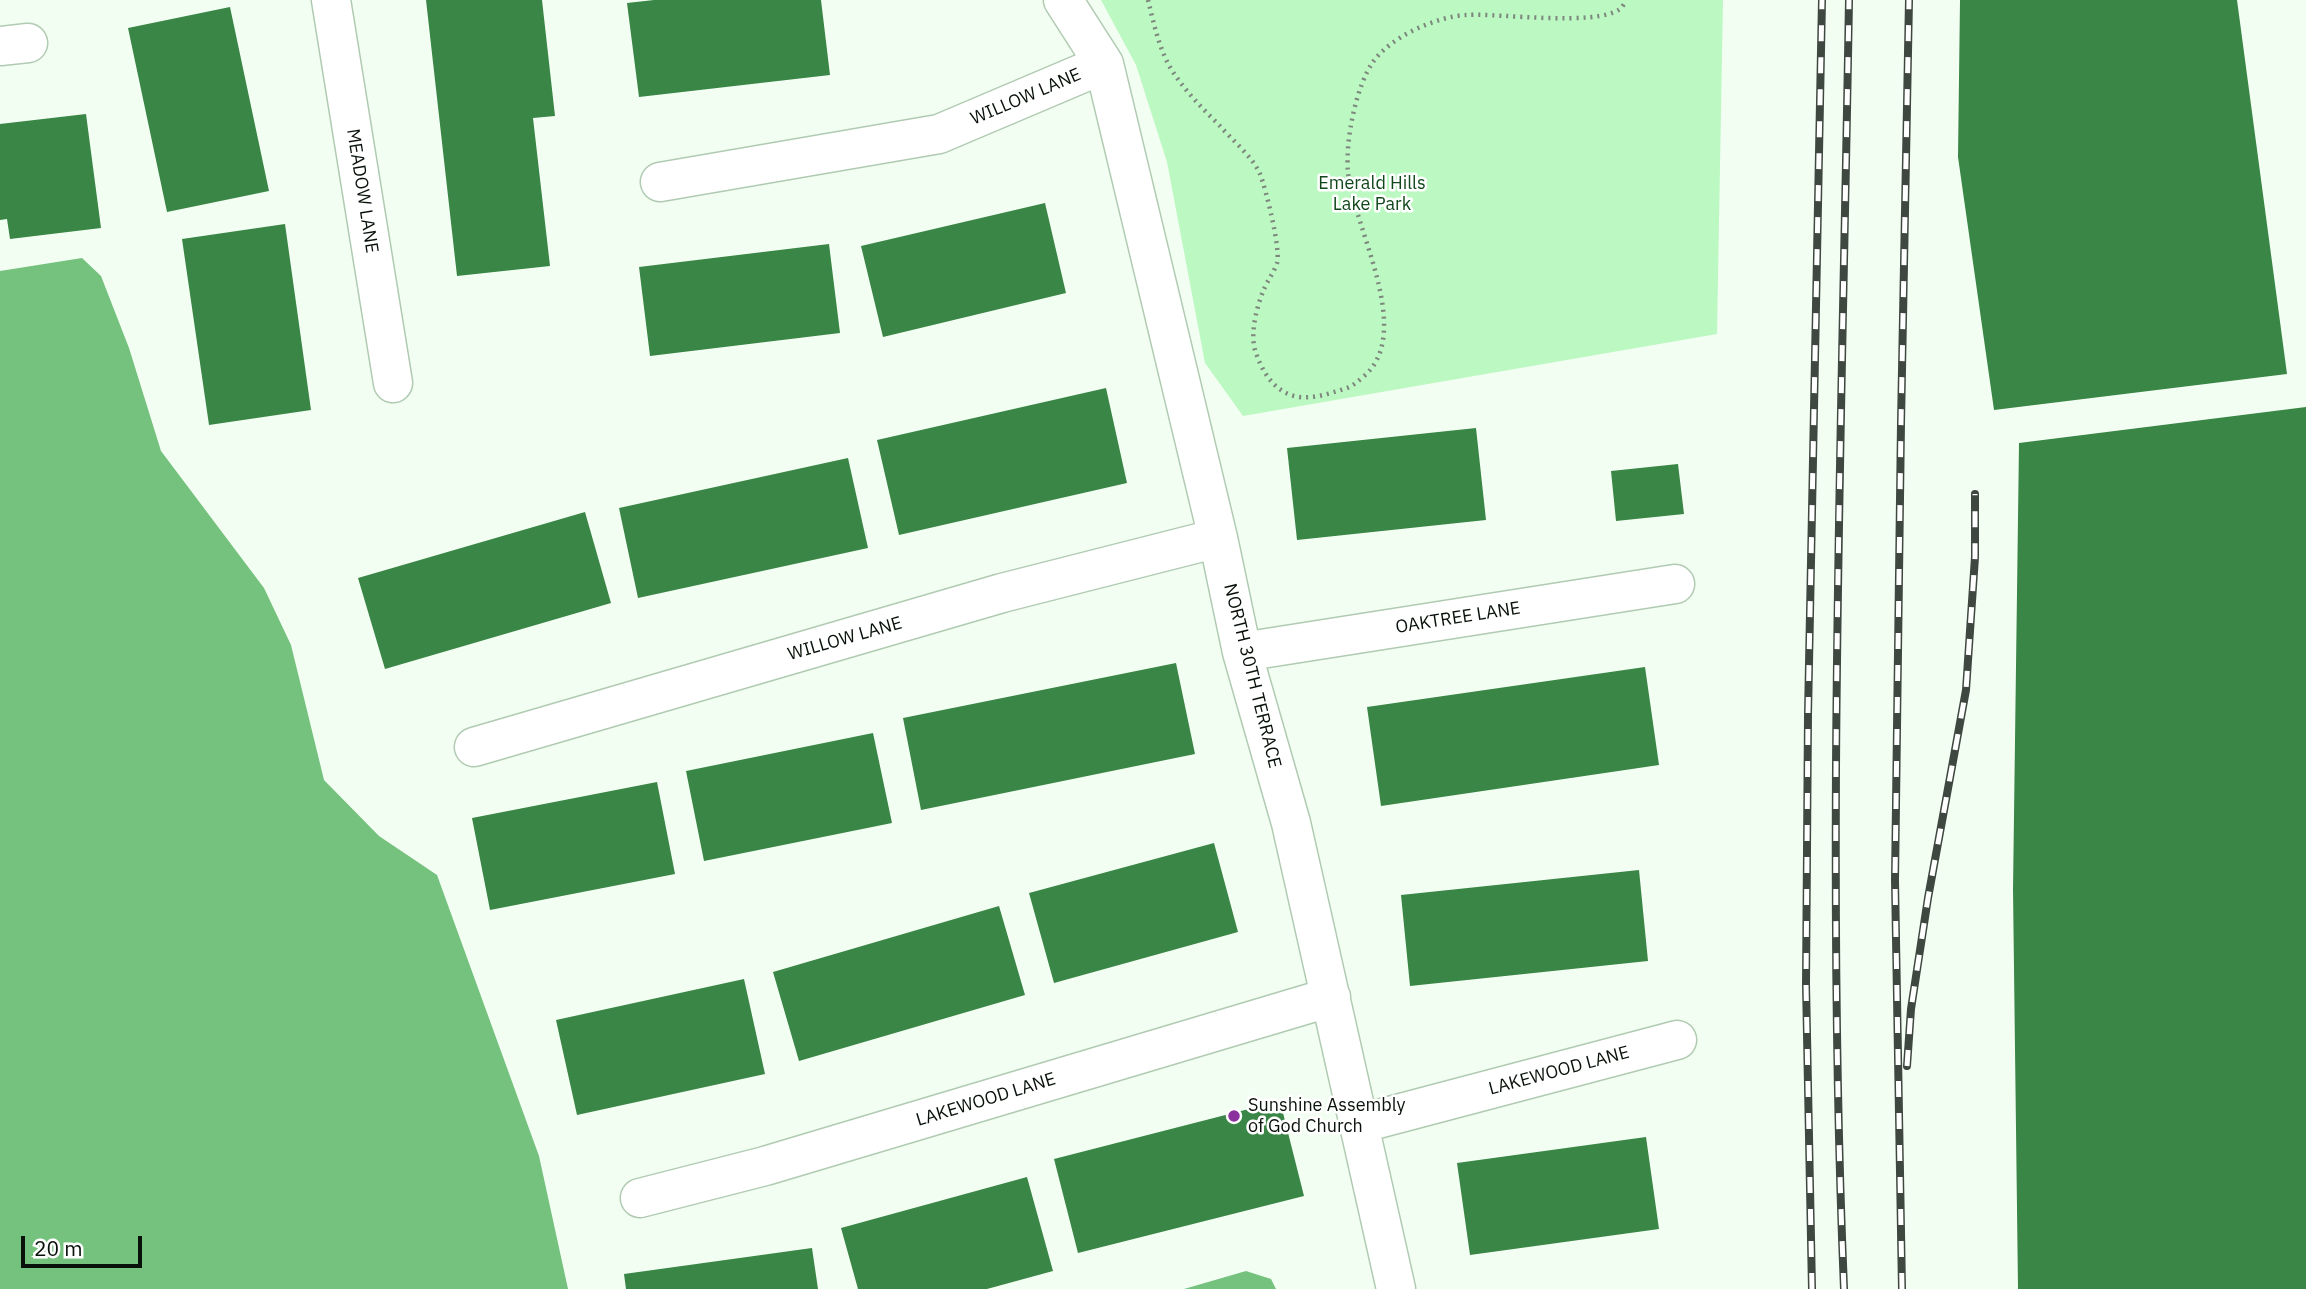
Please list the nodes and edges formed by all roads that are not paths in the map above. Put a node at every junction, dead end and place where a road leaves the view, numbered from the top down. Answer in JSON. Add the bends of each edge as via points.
{"nodes":[{"id":1,"x":331,"y":0,"type":"edge"},
{"id":2,"x":1063,"y":0,"type":"edge"},
{"id":3,"x":1104,"y":64,"type":"junction"},
{"id":4,"x":660,"y":182,"type":"dead end"},
{"id":5,"x":393,"y":383,"type":"dead end"},
{"id":6,"x":1218,"y":538,"type":"junction"},
{"id":7,"x":1675,"y":584,"type":"dead end"},
{"id":8,"x":1242,"y":652,"type":"junction"},
{"id":9,"x":474,"y":747,"type":"dead end"},
{"id":10,"x":1331,"y":997,"type":"junction"},
{"id":11,"x":1677,"y":1040,"type":"dead end"},
{"id":12,"x":1359,"y":1124,"type":"junction"},
{"id":13,"x":640,"y":1198,"type":"dead end"},
{"id":14,"x":1396,"y":1289,"type":"edge"}],
"edges":[{"from":1,"to":5,"type":"street","name":"MEADOW LANE"},
{"from":2,"to":3,"type":"street","name":"NORTH 30TH TERRACE"},
{"from":3,"to":4,"type":"street","name":"WILLOW LANE","via":[[939,134]]},
{"from":3,"to":6,"type":"street","name":"NORTH 30TH TERRACE"},
{"from":6,"to":8,"type":"street","name":"NORTH 30TH TERRACE"},
{"from":6,"to":9,"type":"street","name":"WILLOW LANE","via":[[1002,593]]},
{"from":7,"to":8,"type":"street","name":"OAKTREE LANE"},
{"from":8,"to":10,"type":"street","name":"NORTH 30TH TERRACE","via":[[1291,823]]},
{"from":10,"to":12,"type":"street","name":"NORTH 30TH TERRACE"},
{"from":10,"to":13,"type":"street","name":"LAKEWOOD LANE","via":[[778,1162]]},
{"from":11,"to":12,"type":"street","name":"LAKEWOOD LANE"},
{"from":12,"to":14,"type":"street","name":"NORTH 30TH TERRACE"}]}
